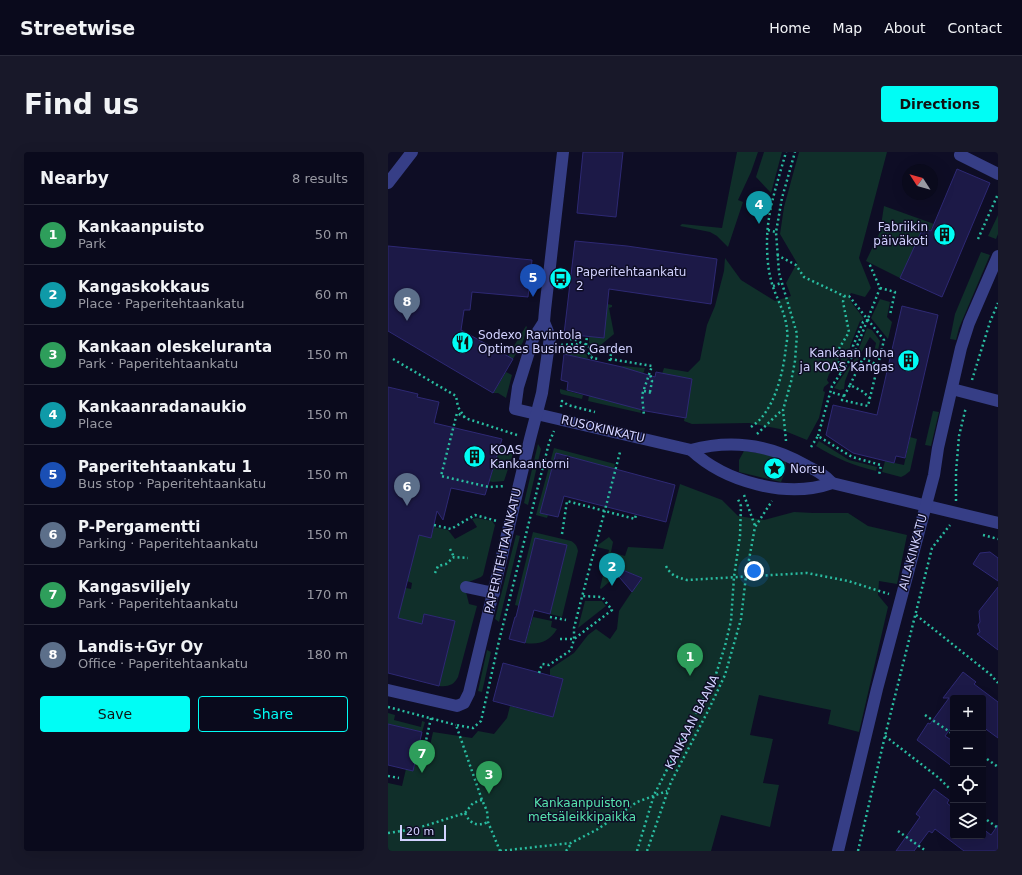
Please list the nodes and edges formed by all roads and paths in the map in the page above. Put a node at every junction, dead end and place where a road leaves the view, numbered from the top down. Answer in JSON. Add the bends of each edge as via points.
{"nodes":[{"id":1,"x":412,"y":152,"type":"edge"},
{"id":2,"x":563,"y":152,"type":"edge"},
{"id":3,"x":786,"y":152,"type":"edge"},
{"id":4,"x":796,"y":152,"type":"edge"},
{"id":5,"x":960,"y":155,"type":"dead end"},
{"id":6,"x":998,"y":174,"type":"edge"},
{"id":7,"x":388,"y":183,"type":"edge"},
{"id":8,"x":998,"y":194,"type":"edge"},
{"id":9,"x":768,"y":230,"type":"junction"},
{"id":10,"x":776,"y":232,"type":"junction"},
{"id":11,"x":978,"y":239,"type":"dead end"},
{"id":12,"x":777,"y":254,"type":"junction"},
{"id":13,"x":998,"y":256,"type":"edge"},
{"id":14,"x":869,"y":263,"type":"dead end"},
{"id":15,"x":781,"y":283,"type":"junction"},
{"id":16,"x":773,"y":286,"type":"junction"},
{"id":17,"x":880,"y":288,"type":"junction"},
{"id":18,"x":844,"y":296,"type":"junction"},
{"id":19,"x":890,"y":315,"type":"dead end"},
{"id":20,"x":868,"y":320,"type":"junction"},
{"id":21,"x":544,"y":322,"type":"junction"},
{"id":22,"x":570,"y":334,"type":"dead end"},
{"id":23,"x":587,"y":336,"type":"dead end"},
{"id":24,"x":561,"y":345,"type":"dead end"},
{"id":25,"x":586,"y":345,"type":"junction"},
{"id":26,"x":596,"y":351,"type":"junction"},
{"id":27,"x":854,"y":354,"type":"junction"},
{"id":28,"x":591,"y":355,"type":"junction"},
{"id":29,"x":863,"y":358,"type":"junction"},
{"id":30,"x":600,"y":359,"type":"dead end"},
{"id":31,"x":610,"y":359,"type":"junction"},
{"id":32,"x":393,"y":360,"type":"dead end"},
{"id":33,"x":609,"y":364,"type":"dead end"},
{"id":34,"x":878,"y":365,"type":"junction"},
{"id":35,"x":842,"y":372,"type":"junction"},
{"id":36,"x":650,"y":373,"type":"junction"},
{"id":37,"x":850,"y":385,"type":"junction"},
{"id":38,"x":952,"y":389,"type":"junction"},
{"id":39,"x":644,"y":391,"type":"junction"},
{"id":40,"x":830,"y":392,"type":"junction"},
{"id":41,"x":844,"y":396,"type":"junction"},
{"id":42,"x":870,"y":398,"type":"junction"},
{"id":43,"x":998,"y":400,"type":"edge"},
{"id":44,"x":515,"y":409,"type":"joint"},
{"id":45,"x":783,"y":410,"type":"junction"},
{"id":46,"x":598,"y":413,"type":"dead end"},
{"id":47,"x":536,"y":414,"type":"junction"},
{"id":48,"x":644,"y":416,"type":"dead end"},
{"id":49,"x":465,"y":418,"type":"junction"},
{"id":50,"x":559,"y":418,"type":"junction"},
{"id":51,"x":751,"y":427,"type":"dead end"},
{"id":52,"x":762,"y":430,"type":"dead end"},
{"id":53,"x":520,"y":436,"type":"dead end"},
{"id":54,"x":818,"y":436,"type":"junction"},
{"id":55,"x":787,"y":443,"type":"dead end"},
{"id":56,"x":811,"y":447,"type":"dead end"},
{"id":57,"x":691,"y":450,"type":"junction"},
{"id":58,"x":620,"y":452,"type":"dead end"},
{"id":59,"x":878,"y":475,"type":"dead end"},
{"id":60,"x":832,"y":483,"type":"junction"},
{"id":61,"x":509,"y":486,"type":"dead end"},
{"id":62,"x":956,"y":492,"type":"dead end"},
{"id":63,"x":737,"y":497,"type":"dead end"},
{"id":64,"x":957,"y":499,"type":"dead end"},
{"id":65,"x":747,"y":500,"type":"dead end"},
{"id":66,"x":768,"y":505,"type":"dead end"},
{"id":67,"x":926,"y":506,"type":"junction"},
{"id":68,"x":605,"y":511,"type":"junction"},
{"id":69,"x":636,"y":514,"type":"dead end"},
{"id":70,"x":500,"y":522,"type":"dead end"},
{"id":71,"x":998,"y":523,"type":"edge"},
{"id":72,"x":434,"y":525,"type":"dead end"},
{"id":73,"x":950,"y":526,"type":"dead end"},
{"id":74,"x":755,"y":527,"type":"junction"},
{"id":75,"x":562,"y":534,"type":"dead end"},
{"id":76,"x":450,"y":549,"type":"dead end"},
{"id":77,"x":454,"y":557,"type":"junction"},
{"id":78,"x":468,"y":558,"type":"dead end"},
{"id":79,"x":666,"y":566,"type":"dead end"},
{"id":80,"x":435,"y":573,"type":"dead end"},
{"id":81,"x":746,"y":576,"type":"junction"},
{"id":82,"x":734,"y":577,"type":"junction"},
{"id":83,"x":466,"y":587,"type":"dead end"},
{"id":84,"x":494,"y":593,"type":"junction"},
{"id":85,"x":894,"y":595,"type":"dead end"},
{"id":86,"x":582,"y":596,"type":"junction"},
{"id":87,"x":916,"y":615,"type":"junction"},
{"id":88,"x":550,"y":617,"type":"dead end"},
{"id":89,"x":566,"y":620,"type":"dead end"},
{"id":90,"x":560,"y":639,"type":"dead end"},
{"id":91,"x":574,"y":639,"type":"junction"},
{"id":92,"x":539,"y":673,"type":"dead end"},
{"id":93,"x":998,"y":683,"type":"edge"},
{"id":94,"x":388,"y":690,"type":"edge"},
{"id":95,"x":388,"y":707,"type":"edge"},
{"id":96,"x":925,"y":715,"type":"dead end"},
{"id":97,"x":431,"y":718,"type":"junction"},
{"id":98,"x":456,"y":725,"type":"junction"},
{"id":99,"x":950,"y":732,"type":"edge"},
{"id":100,"x":885,"y":736,"type":"junction"},
{"id":101,"x":418,"y":753,"type":"dead end"},
{"id":102,"x":986,"y":758,"type":"edge"},
{"id":103,"x":998,"y":767,"type":"edge"},
{"id":104,"x":388,"y":776,"type":"edge"},
{"id":105,"x":399,"y":778,"type":"dead end"},
{"id":106,"x":950,"y":789,"type":"edge"},
{"id":107,"x":667,"y":791,"type":"junction"},
{"id":108,"x":654,"y":795,"type":"junction"},
{"id":109,"x":482,"y":800,"type":"junction"},
{"id":110,"x":465,"y":813,"type":"junction"},
{"id":111,"x":986,"y":819,"type":"edge"},
{"id":112,"x":488,"y":822,"type":"junction"},
{"id":113,"x":998,"y":828,"type":"edge"},
{"id":114,"x":898,"y":831,"type":"dead end"},
{"id":115,"x":388,"y":833,"type":"edge"},
{"id":116,"x":571,"y":843,"type":"junction"},
{"id":117,"x":500,"y":851,"type":"edge"},
{"id":118,"x":566,"y":851,"type":"edge"},
{"id":119,"x":637,"y":851,"type":"edge"},
{"id":120,"x":648,"y":851,"type":"edge"},
{"id":121,"x":838,"y":851,"type":"edge"},
{"id":122,"x":858,"y":851,"type":"edge"},
{"id":123,"x":926,"y":851,"type":"edge"}],
"edges":[{"from":1,"to":7,"type":"street"},
{"from":2,"to":21,"type":"street","name":"PAPERITEHTAANKATU"},
{"from":3,"to":9,"type":"path","via":[[772,202]]},
{"from":4,"to":10,"type":"path","via":[[782,198]]},
{"from":5,"to":6,"type":"street"},
{"from":8,"to":11,"type":"path"},
{"from":9,"to":10,"type":"path"},
{"from":9,"to":16,"type":"path","via":[[768,263]]},
{"from":10,"to":12,"type":"path"},
{"from":12,"to":15,"type":"path"},
{"from":12,"to":18,"type":"path","via":[[796,265],[804,277]]},
{"from":13,"to":38,"type":"street","name":"AILAKINKATU","via":[[969,323]]},
{"from":14,"to":17,"type":"path"},
{"from":15,"to":16,"type":"path"},
{"from":15,"to":45,"type":"path","via":[[797,334],[795,361]]},
{"from":16,"to":51,"type":"path","via":[[788,331],[785,357],[781,379],[771,402],[762,418]]},
{"from":17,"to":19,"type":"path","via":[[895,292]]},
{"from":17,"to":20,"type":"path"},
{"from":18,"to":20,"type":"path","via":[[849,296]]},
{"from":18,"to":35,"type":"path","via":[[849,332],[837,352]]},
{"from":20,"to":27,"type":"path"},
{"from":20,"to":34,"type":"path","via":[[884,340]]},
{"from":21,"to":44,"type":"street","name":"PAPERITEHTAANKATU","via":[[533,339],[518,387]]},
{"from":21,"to":47,"type":"street","name":"PAPERITEHTAANKATU","via":[[550,337],[542,393]]},
{"from":22,"to":25,"type":"path","via":[[570,339]]},
{"from":23,"to":25,"type":"path"},
{"from":24,"to":28,"type":"path","via":[[576,344]]},
{"from":25,"to":26,"type":"path"},
{"from":26,"to":28,"type":"path"},
{"from":26,"to":31,"type":"path","via":[[602,346],[611,354]]},
{"from":27,"to":29,"type":"path"},
{"from":27,"to":35,"type":"path"},
{"from":28,"to":30,"type":"path","via":[[592,358]]},
{"from":29,"to":34,"type":"path"},
{"from":29,"to":37,"type":"path"},
{"from":31,"to":33,"type":"path"},
{"from":31,"to":36,"type":"path","via":[[652,366]]},
{"from":32,"to":49,"type":"path","via":[[456,396],[458,407]]},
{"from":34,"to":42,"type":"path"},
{"from":35,"to":40,"type":"path"},
{"from":36,"to":39,"type":"path"},
{"from":36,"to":39,"type":"path","via":[[651,392]]},
{"from":37,"to":41,"type":"path"},
{"from":37,"to":42,"type":"path"},
{"from":38,"to":43,"type":"street"},
{"from":38,"to":67,"type":"street","name":"AILAKINKATU"},
{"from":39,"to":48,"type":"path"},
{"from":40,"to":41,"type":"path"},
{"from":40,"to":54,"type":"path"},
{"from":41,"to":42,"type":"path","via":[[842,400],[868,406]]},
{"from":44,"to":47,"type":"street","name":"RUSOKINKATU"},
{"from":45,"to":52,"type":"path"},
{"from":45,"to":55,"type":"path"},
{"from":46,"to":50,"type":"path","via":[[562,401]]},
{"from":47,"to":50,"type":"street","name":"RUSOKINKATU"},
{"from":47,"to":84,"type":"street","name":"PAPERITEHTAANKATU"},
{"from":49,"to":53,"type":"path"},
{"from":49,"to":61,"type":"path","via":[[456,413],[441,476],[489,487]]},
{"from":50,"to":57,"type":"street","name":"RUSOKINKATU"},
{"from":50,"to":98,"type":"path","via":[[548,443],[481,720],[473,728]]},
{"from":54,"to":56,"type":"path"},
{"from":54,"to":59,"type":"path","via":[[852,457],[881,465]]},
{"from":57,"to":60,"type":"street","name":"RUSOKINKATU","via":[[727,444],[750,445],[791,457],[821,473]]},
{"from":57,"to":60,"type":"street","name":"RUSOKINKATU","via":[[721,471],[758,484],[789,489],[817,488]]},
{"from":58,"to":68,"type":"path"},
{"from":60,"to":67,"type":"street","name":"RUSOKINKATU"},
{"from":62,"to":64,"type":"path"},
{"from":63,"to":82,"type":"path","via":[[741,506],[741,522]]},
{"from":65,"to":74,"type":"path"},
{"from":66,"to":74,"type":"path"},
{"from":67,"to":71,"type":"street","name":"RUSOKINKATU"},
{"from":67,"to":121,"type":"street","name":"AILAKINKATU","via":[[877,689]]},
{"from":68,"to":69,"type":"path","via":[[635,519]]},
{"from":68,"to":75,"type":"path","via":[[567,501]]},
{"from":68,"to":86,"type":"path"},
{"from":70,"to":72,"type":"path","via":[[476,515],[451,529]]},
{"from":73,"to":87,"type":"path","name":"AILAKINKATU","via":[[932,548]]},
{"from":74,"to":81,"type":"path","name":"KANKAAN BAANA"},
{"from":76,"to":77,"type":"path"},
{"from":77,"to":78,"type":"path"},
{"from":77,"to":80,"type":"path","via":[[446,564],[438,566]]},
{"from":79,"to":82,"type":"path","via":[[669,573],[687,580]]},
{"from":81,"to":82,"type":"path"},
{"from":81,"to":85,"type":"path","via":[[807,573]]},
{"from":81,"to":107,"type":"path","name":"KANKAAN BAANA","via":[[741,619],[726,675]]},
{"from":82,"to":108,"type":"path","via":[[731,621],[716,674]]},
{"from":83,"to":84,"type":"street"},
{"from":84,"to":94,"type":"street","name":"PAPERITEHTAANKATU","via":[[469,693],[464,703],[457,706]]},
{"from":86,"to":91,"type":"path","via":[[574,628]]},
{"from":86,"to":91,"type":"path","via":[[602,597],[612,610]]},
{"from":87,"to":93,"type":"path"},
{"from":87,"to":100,"type":"path","name":"AILAKINKATU"},
{"from":88,"to":89,"type":"path"},
{"from":90,"to":91,"type":"path"},
{"from":91,"to":92,"type":"path","via":[[571,650],[550,665],[542,664]]},
{"from":95,"to":97,"type":"path"},
{"from":96,"to":99,"type":"path"},
{"from":97,"to":98,"type":"path"},
{"from":97,"to":101,"type":"path","via":[[423,754]]},
{"from":98,"to":109,"type":"path"},
{"from":100,"to":106,"type":"path"},
{"from":100,"to":122,"type":"path","name":"AILAKINKATU"},
{"from":102,"to":103,"type":"path"},
{"from":104,"to":105,"type":"path"},
{"from":107,"to":108,"type":"path"},
{"from":107,"to":120,"type":"path","name":"KANKAAN BAANA"},
{"from":108,"to":116,"type":"path","via":[[637,802],[598,829]]},
{"from":108,"to":119,"type":"path"},
{"from":109,"to":110,"type":"path","via":[[473,803]]},
{"from":109,"to":112,"type":"path"},
{"from":110,"to":112,"type":"path","via":[[468,819],[476,824]]},
{"from":110,"to":115,"type":"path","via":[[415,829]]},
{"from":111,"to":113,"type":"path"},
{"from":112,"to":117,"type":"path"},
{"from":114,"to":123,"type":"path"},
{"from":116,"to":117,"type":"path"},
{"from":116,"to":118,"type":"path"}]}
